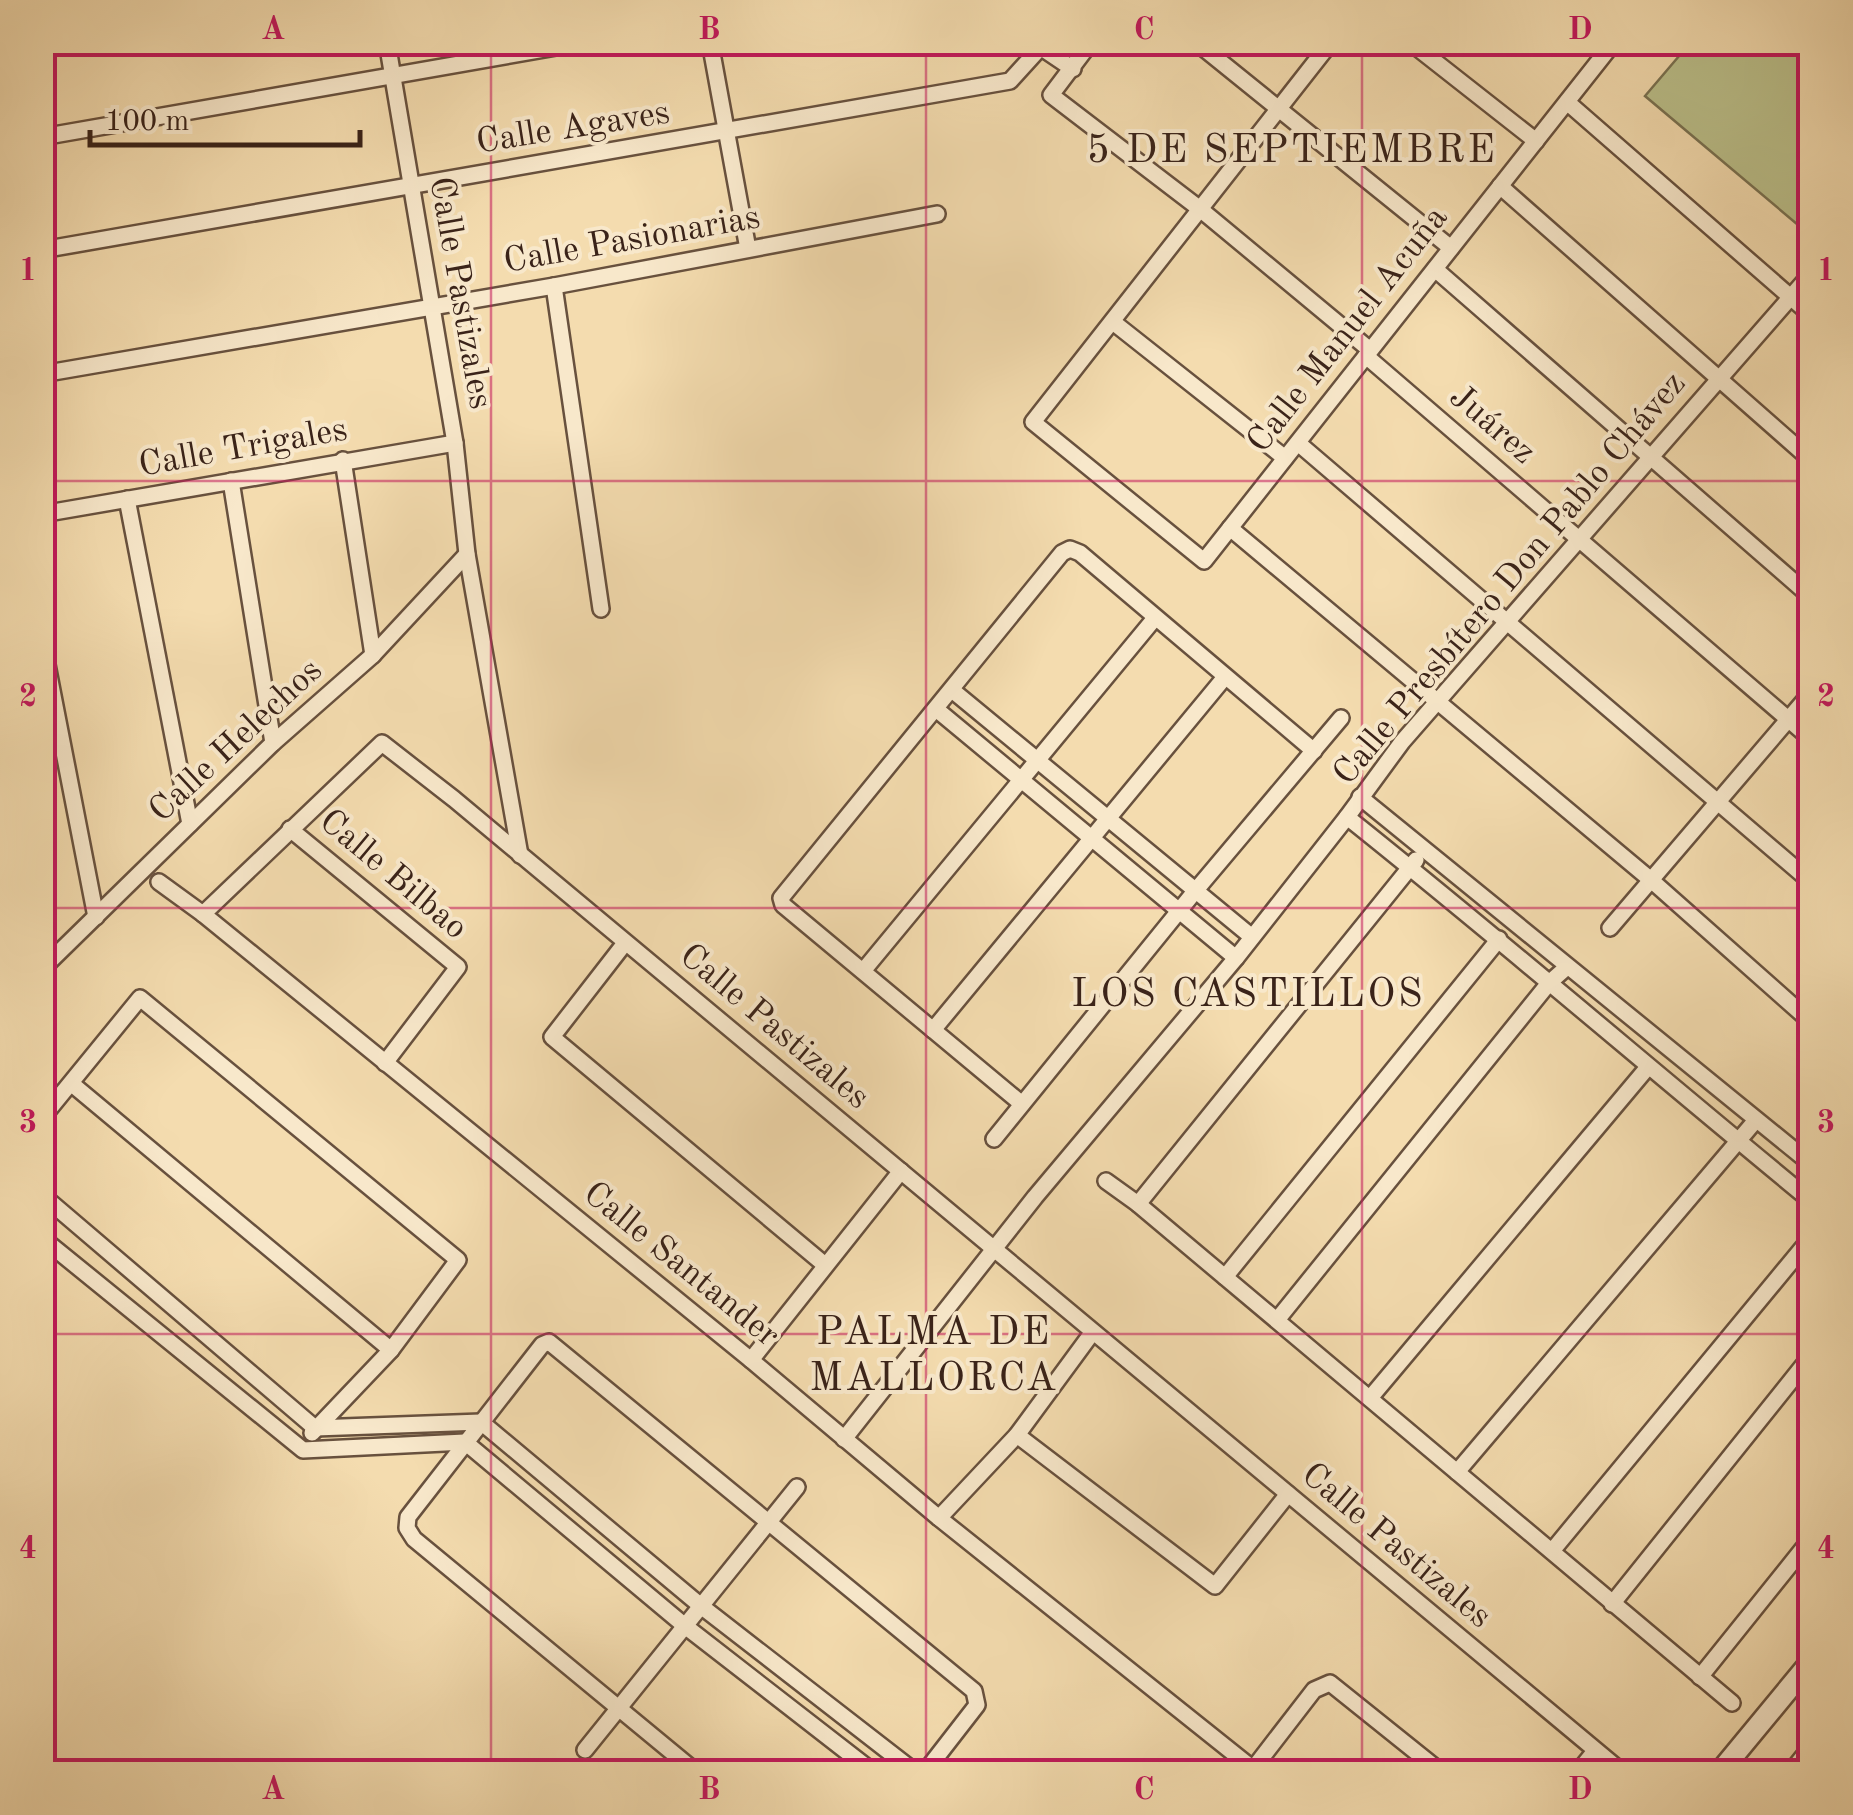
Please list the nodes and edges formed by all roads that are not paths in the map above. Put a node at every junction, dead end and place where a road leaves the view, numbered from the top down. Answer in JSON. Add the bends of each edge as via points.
{"nodes":[{"id":1,"x":387,"y":42,"type":"edge"},
{"id":2,"x":585,"y":42,"type":"edge"},
{"id":3,"x":710,"y":42,"type":"edge"},
{"id":4,"x":1091,"y":42,"type":"edge"},
{"id":5,"x":1196,"y":42,"type":"edge"},
{"id":6,"x":1331,"y":42,"type":"edge"},
{"id":7,"x":1410,"y":42,"type":"edge"},
{"id":8,"x":1614,"y":42,"type":"edge"},
{"id":9,"x":1036,"y":45,"type":"edge"},
{"id":10,"x":1072,"y":68,"type":"junction"},
{"id":11,"x":393,"y":78,"type":"junction"},
{"id":12,"x":1567,"y":102,"type":"junction"},
{"id":13,"x":1279,"y":109,"type":"junction"},
{"id":14,"x":727,"y":133,"type":"junction"},
{"id":15,"x":42,"y":137,"type":"edge"},
{"id":16,"x":1536,"y":142,"type":"junction"},
{"id":17,"x":411,"y":186,"type":"junction"},
{"id":18,"x":1500,"y":186,"type":"junction"},
{"id":19,"x":1200,"y":209,"type":"junction"},
{"id":20,"x":937,"y":214,"type":"dead end"},
{"id":21,"x":1451,"y":248,"type":"junction"},
{"id":22,"x":748,"y":249,"type":"junction"},
{"id":23,"x":42,"y":250,"type":"edge"},
{"id":24,"x":1435,"y":268,"type":"junction"},
{"id":25,"x":1810,"y":275,"type":"edge"},
{"id":26,"x":554,"y":286,"type":"junction"},
{"id":27,"x":1792,"y":298,"type":"junction"},
{"id":28,"x":433,"y":306,"type":"junction"},
{"id":29,"x":1810,"y":314,"type":"edge"},
{"id":30,"x":1113,"y":322,"type":"junction"},
{"id":31,"x":1368,"y":353,"type":"junction"},
{"id":32,"x":42,"y":374,"type":"edge"},
{"id":33,"x":1719,"y":380,"type":"junction"},
{"id":34,"x":455,"y":443,"type":"junction"},
{"id":35,"x":1298,"y":443,"type":"junction"},
{"id":36,"x":1651,"y":457,"type":"junction"},
{"id":37,"x":1285,"y":458,"type":"junction"},
{"id":38,"x":1810,"y":458,"type":"edge"},
{"id":39,"x":342,"y":460,"type":"junction"},
{"id":40,"x":231,"y":480,"type":"junction"},
{"id":41,"x":127,"y":499,"type":"junction"},
{"id":42,"x":42,"y":514,"type":"edge"},
{"id":43,"x":1230,"y":528,"type":"junction"},
{"id":44,"x":1579,"y":540,"type":"junction"},
{"id":45,"x":467,"y":554,"type":"junction"},
{"id":46,"x":1810,"y":596,"type":"edge"},
{"id":47,"x":601,"y":609,"type":"dead end"},
{"id":48,"x":1155,"y":618,"type":"junction"},
{"id":49,"x":1506,"y":624,"type":"junction"},
{"id":50,"x":42,"y":639,"type":"edge"},
{"id":51,"x":374,"y":655,"type":"junction"},
{"id":52,"x":1225,"y":676,"type":"junction"},
{"id":53,"x":952,"y":690,"type":"junction"},
{"id":54,"x":1810,"y":694,"type":"edge"},
{"id":55,"x":1438,"y":701,"type":"junction"},
{"id":56,"x":936,"y":709,"type":"junction"},
{"id":57,"x":1341,"y":718,"type":"dead end"},
{"id":58,"x":1789,"y":720,"type":"junction"},
{"id":59,"x":1810,"y":738,"type":"edge"},
{"id":60,"x":273,"y":744,"type":"junction"},
{"id":61,"x":1314,"y":751,"type":"junction"},
{"id":62,"x":1038,"y":759,"type":"junction"},
{"id":63,"x":1022,"y":778,"type":"junction"},
{"id":64,"x":1360,"y":797,"type":"junction"},
{"id":65,"x":1716,"y":802,"type":"junction"},
{"id":66,"x":1109,"y":817,"type":"junction"},
{"id":67,"x":1348,"y":817,"type":"junction"},
{"id":68,"x":190,"y":824,"type":"junction"},
{"id":69,"x":290,"y":828,"type":"junction"},
{"id":70,"x":1093,"y":836,"type":"junction"},
{"id":71,"x":1426,"y":850,"type":"junction"},
{"id":72,"x":520,"y":855,"type":"junction"},
{"id":73,"x":1410,"y":867,"type":"junction"},
{"id":74,"x":1650,"y":880,"type":"junction"},
{"id":75,"x":159,"y":882,"type":"dead end"},
{"id":76,"x":1810,"y":882,"type":"edge"},
{"id":77,"x":1196,"y":890,"type":"junction"},
{"id":78,"x":1180,"y":909,"type":"junction"},
{"id":79,"x":203,"y":914,"type":"junction"},
{"id":80,"x":96,"y":917,"type":"junction"},
{"id":81,"x":1610,"y":928,"type":"dead end"},
{"id":82,"x":1252,"y":937,"type":"junction"},
{"id":83,"x":1499,"y":939,"type":"junction"},
{"id":84,"x":624,"y":943,"type":"junction"},
{"id":85,"x":1236,"y":958,"type":"junction"},
{"id":86,"x":1568,"y":967,"type":"junction"},
{"id":87,"x":42,"y":969,"type":"edge"},
{"id":88,"x":863,"y":971,"type":"junction"},
{"id":89,"x":1549,"y":983,"type":"junction"},
{"id":90,"x":1810,"y":1020,"type":"edge"},
{"id":91,"x":932,"y":1030,"type":"junction"},
{"id":92,"x":386,"y":1063,"type":"junction"},
{"id":93,"x":1648,"y":1067,"type":"junction"},
{"id":94,"x":72,"y":1084,"type":"junction"},
{"id":95,"x":1022,"y":1104,"type":"junction"},
{"id":96,"x":42,"y":1118,"type":"edge"},
{"id":97,"x":1756,"y":1120,"type":"junction"},
{"id":98,"x":994,"y":1139,"type":"dead end"},
{"id":99,"x":1738,"y":1141,"type":"junction"},
{"id":100,"x":1810,"y":1164,"type":"edge"},
{"id":101,"x":901,"y":1171,"type":"junction"},
{"id":102,"x":1106,"y":1181,"type":"dead end"},
{"id":103,"x":42,"y":1195,"type":"edge"},
{"id":104,"x":1810,"y":1200,"type":"edge"},
{"id":105,"x":1138,"y":1204,"type":"junction"},
{"id":106,"x":42,"y":1238,"type":"edge"},
{"id":107,"x":1810,"y":1239,"type":"edge"},
{"id":108,"x":993,"y":1249,"type":"junction"},
{"id":109,"x":825,"y":1266,"type":"junction"},
{"id":110,"x":1225,"y":1277,"type":"junction"},
{"id":111,"x":1276,"y":1320,"type":"junction"},
{"id":112,"x":1092,"y":1332,"type":"junction"},
{"id":113,"x":391,"y":1350,"type":"junction"},
{"id":114,"x":1810,"y":1357,"type":"edge"},
{"id":115,"x":751,"y":1360,"type":"junction"},
{"id":116,"x":1370,"y":1398,"type":"junction"},
{"id":117,"x":481,"y":1422,"type":"junction"},
{"id":118,"x":315,"y":1428,"type":"junction"},
{"id":119,"x":1017,"y":1435,"type":"junction"},
{"id":120,"x":844,"y":1439,"type":"junction"},
{"id":121,"x":465,"y":1442,"type":"junction"},
{"id":122,"x":304,"y":1450,"type":"junction"},
{"id":123,"x":1457,"y":1472,"type":"junction"},
{"id":124,"x":797,"y":1487,"type":"dead end"},
{"id":125,"x":1288,"y":1494,"type":"junction"},
{"id":126,"x":939,"y":1518,"type":"junction"},
{"id":127,"x":768,"y":1523,"type":"junction"},
{"id":128,"x":1810,"y":1540,"type":"edge"},
{"id":129,"x":1552,"y":1552,"type":"junction"},
{"id":130,"x":1612,"y":1604,"type":"junction"},
{"id":131,"x":701,"y":1606,"type":"junction"},
{"id":132,"x":685,"y":1626,"type":"junction"},
{"id":133,"x":1810,"y":1663,"type":"edge"},
{"id":134,"x":1700,"y":1677,"type":"junction"},
{"id":135,"x":1732,"y":1703,"type":"dead end"},
{"id":136,"x":618,"y":1710,"type":"junction"},
{"id":137,"x":585,"y":1750,"type":"dead end"},
{"id":138,"x":1595,"y":1751,"type":"junction"},
{"id":139,"x":1810,"y":1752,"type":"edge"},
{"id":140,"x":1255,"y":1770,"type":"edge"},
{"id":141,"x":696,"y":1772,"type":"edge"},
{"id":142,"x":872,"y":1772,"type":"edge"},
{"id":143,"x":915,"y":1772,"type":"edge"},
{"id":144,"x":925,"y":1772,"type":"edge"},
{"id":145,"x":1007,"y":1772,"type":"edge"},
{"id":146,"x":1062,"y":1772,"type":"edge"},
{"id":147,"x":1441,"y":1772,"type":"edge"},
{"id":148,"x":1578,"y":1772,"type":"edge"},
{"id":149,"x":1622,"y":1772,"type":"edge"},
{"id":150,"x":1720,"y":1772,"type":"edge"},
{"id":151,"x":1795,"y":1772,"type":"edge"}],
"edges":[{"from":1,"to":11,"type":"street","name":"Calle Pastizales"},
{"from":2,"to":11,"type":"street"},
{"from":3,"to":14,"type":"street"},
{"from":4,"to":10,"type":"street"},
{"from":5,"to":13,"type":"street"},
{"from":6,"to":13,"type":"street"},
{"from":7,"to":16,"type":"street"},
{"from":8,"to":12,"type":"street","name":"Calle Manuel Acuña"},
{"from":9,"to":10,"type":"street","name":"Calle Agaves"},
{"from":9,"to":14,"type":"street","name":"Calle Agaves","via":[[1010,82]]},
{"from":10,"to":19,"type":"street","name":"Juárez","via":[[1051,95]]},
{"from":11,"to":15,"type":"street"},
{"from":11,"to":17,"type":"street","name":"Calle Pastizales"},
{"from":12,"to":16,"type":"street","name":"Calle Manuel Acuña"},
{"from":12,"to":27,"type":"street"},
{"from":13,"to":19,"type":"street"},
{"from":13,"to":21,"type":"street"},
{"from":14,"to":17,"type":"street","name":"Calle Agaves"},
{"from":14,"to":22,"type":"street"},
{"from":16,"to":18,"type":"street","name":"Calle Manuel Acuña"},
{"from":17,"to":23,"type":"street","name":"Calle Agaves"},
{"from":17,"to":28,"type":"street","name":"Calle Pastizales"},
{"from":18,"to":21,"type":"street","name":"Calle Manuel Acuña"},
{"from":18,"to":33,"type":"street"},
{"from":19,"to":30,"type":"street"},
{"from":19,"to":31,"type":"street","name":"Juárez"},
{"from":20,"to":22,"type":"street","name":"Calle Pasionarias"},
{"from":21,"to":24,"type":"street","name":"Calle Manuel Acuña"},
{"from":22,"to":26,"type":"street","name":"Calle Pasionarias"},
{"from":24,"to":31,"type":"street","name":"Calle Manuel Acuña"},
{"from":24,"to":36,"type":"street"},
{"from":25,"to":27,"type":"street","name":"Calle Presbítero Don Pablo Chávez"},
{"from":26,"to":28,"type":"street","name":"Calle Pasionarias"},
{"from":26,"to":47,"type":"street"},
{"from":27,"to":29,"type":"street"},
{"from":27,"to":33,"type":"street","name":"Calle Presbítero Don Pablo Chávez"},
{"from":28,"to":32,"type":"street","name":"Calle Pasionarias"},
{"from":28,"to":34,"type":"street","name":"Calle Pastizales"},
{"from":30,"to":37,"type":"street"},
{"from":30,"to":43,"type":"street","name":"Calle Manuel Acuña","via":[[1033,422],[1204,561]]},
{"from":31,"to":35,"type":"street","name":"Calle Manuel Acuña"},
{"from":31,"to":44,"type":"street","name":"Juárez"},
{"from":33,"to":36,"type":"street","name":"Calle Presbítero Don Pablo Chávez"},
{"from":33,"to":38,"type":"street"},
{"from":34,"to":39,"type":"street","name":"Calle Trigales"},
{"from":34,"to":45,"type":"street","name":"Calle Pastizales"},
{"from":35,"to":37,"type":"street","name":"Calle Manuel Acuña"},
{"from":35,"to":49,"type":"street"},
{"from":36,"to":44,"type":"street","name":"Calle Presbítero Don Pablo Chávez"},
{"from":36,"to":46,"type":"street"},
{"from":37,"to":43,"type":"street","name":"Calle Manuel Acuña"},
{"from":39,"to":40,"type":"street","name":"Calle Trigales"},
{"from":39,"to":51,"type":"street"},
{"from":40,"to":41,"type":"street","name":"Calle Trigales"},
{"from":40,"to":60,"type":"street"},
{"from":41,"to":42,"type":"street","name":"Calle Trigales"},
{"from":41,"to":68,"type":"street"},
{"from":43,"to":55,"type":"street"},
{"from":44,"to":49,"type":"street","name":"Calle Presbítero Don Pablo Chávez"},
{"from":44,"to":58,"type":"street","name":"Juárez"},
{"from":45,"to":51,"type":"street","name":"Calle Helechos"},
{"from":45,"to":72,"type":"street","name":"Calle Pastizales"},
{"from":48,"to":52,"type":"street"},
{"from":48,"to":53,"type":"street","via":[[1070,549]]},
{"from":48,"to":62,"type":"street"},
{"from":49,"to":55,"type":"street","name":"Calle Presbítero Don Pablo Chávez"},
{"from":49,"to":65,"type":"street"},
{"from":50,"to":80,"type":"street"},
{"from":51,"to":60,"type":"street","name":"Calle Helechos"},
{"from":52,"to":61,"type":"street"},
{"from":52,"to":66,"type":"street"},
{"from":53,"to":56,"type":"street"},
{"from":53,"to":62,"type":"street"},
{"from":54,"to":58,"type":"street"},
{"from":55,"to":64,"type":"street","name":"Calle Presbítero Don Pablo Chávez"},
{"from":55,"to":74,"type":"street"},
{"from":56,"to":63,"type":"street"},
{"from":56,"to":88,"type":"street","via":[[782,898],[783,906]]},
{"from":57,"to":61,"type":"street"},
{"from":58,"to":59,"type":"street","name":"Juárez"},
{"from":58,"to":65,"type":"street"},
{"from":60,"to":68,"type":"street","name":"Calle Helechos"},
{"from":61,"to":77,"type":"street"},
{"from":62,"to":63,"type":"street"},
{"from":62,"to":66,"type":"street"},
{"from":63,"to":70,"type":"street"},
{"from":63,"to":88,"type":"street"},
{"from":64,"to":67,"type":"street","name":"Calle Presbítero Don Pablo Chávez"},
{"from":64,"to":71,"type":"street"},
{"from":65,"to":74,"type":"street"},
{"from":65,"to":76,"type":"street"},
{"from":66,"to":70,"type":"street"},
{"from":66,"to":77,"type":"street"},
{"from":67,"to":73,"type":"street"},
{"from":67,"to":82,"type":"street","name":"Calle Presbítero Don Pablo Chávez"},
{"from":68,"to":80,"type":"street","name":"Calle Helechos"},
{"from":69,"to":72,"type":"street","via":[[382,743]]},
{"from":69,"to":79,"type":"street"},
{"from":69,"to":92,"type":"street","name":"Calle Bilbao","via":[[458,967]]},
{"from":70,"to":78,"type":"street"},
{"from":70,"to":91,"type":"street"},
{"from":71,"to":73,"type":"street"},
{"from":71,"to":86,"type":"street"},
{"from":72,"to":84,"type":"street","name":"Calle Pastizales"},
{"from":73,"to":83,"type":"street"},
{"from":73,"to":105,"type":"street"},
{"from":74,"to":81,"type":"street"},
{"from":74,"to":90,"type":"street"},
{"from":75,"to":79,"type":"street","name":"Calle Santander"},
{"from":77,"to":78,"type":"street"},
{"from":77,"to":82,"type":"street"},
{"from":78,"to":85,"type":"street"},
{"from":78,"to":95,"type":"street"},
{"from":79,"to":92,"type":"street","name":"Calle Santander"},
{"from":80,"to":87,"type":"street","name":"Calle Helechos"},
{"from":82,"to":85,"type":"street","name":"Calle Presbítero Don Pablo Chávez"},
{"from":83,"to":89,"type":"street"},
{"from":83,"to":110,"type":"street"},
{"from":84,"to":101,"type":"street","name":"Calle Pastizales"},
{"from":84,"to":109,"type":"street","via":[[552,1037]]},
{"from":85,"to":108,"type":"street","name":"Calle Presbítero Don Pablo Chávez"},
{"from":86,"to":89,"type":"street"},
{"from":86,"to":97,"type":"street"},
{"from":88,"to":91,"type":"street"},
{"from":89,"to":93,"type":"street"},
{"from":89,"to":111,"type":"street"},
{"from":91,"to":95,"type":"street"},
{"from":92,"to":115,"type":"street","name":"Calle Santander"},
{"from":93,"to":99,"type":"street"},
{"from":93,"to":116,"type":"street"},
{"from":94,"to":96,"type":"street"},
{"from":94,"to":113,"type":"street"},
{"from":94,"to":113,"type":"street","via":[[140,998],[458,1260]]},
{"from":95,"to":98,"type":"street"},
{"from":97,"to":99,"type":"street"},
{"from":97,"to":100,"type":"street"},
{"from":99,"to":104,"type":"street"},
{"from":99,"to":123,"type":"street"},
{"from":101,"to":108,"type":"street","name":"Calle Pastizales"},
{"from":101,"to":109,"type":"street"},
{"from":102,"to":105,"type":"street"},
{"from":103,"to":118,"type":"street"},
{"from":105,"to":110,"type":"street"},
{"from":106,"to":122,"type":"street"},
{"from":107,"to":129,"type":"street"},
{"from":108,"to":112,"type":"street","name":"Calle Pastizales"},
{"from":108,"to":120,"type":"street","name":"Calle Presbítero Don Pablo Chávez"},
{"from":109,"to":115,"type":"street"},
{"from":110,"to":111,"type":"street"},
{"from":111,"to":116,"type":"street"},
{"from":112,"to":119,"type":"street"},
{"from":112,"to":125,"type":"street","name":"Calle Pastizales"},
{"from":113,"to":118,"type":"street"},
{"from":114,"to":130,"type":"street"},
{"from":115,"to":120,"type":"street","name":"Calle Santander"},
{"from":116,"to":123,"type":"street"},
{"from":117,"to":118,"type":"street"},
{"from":117,"to":121,"type":"street"},
{"from":117,"to":127,"type":"street","via":[[550,1342]]},
{"from":117,"to":131,"type":"street"},
{"from":118,"to":122,"type":"street"},
{"from":119,"to":125,"type":"street","via":[[1216,1586]]},
{"from":119,"to":126,"type":"street"},
{"from":120,"to":126,"type":"street","name":"Calle Santander"},
{"from":121,"to":122,"type":"street"},
{"from":121,"to":132,"type":"street"},
{"from":121,"to":136,"type":"street","via":[[408,1517],[407,1528]]},
{"from":123,"to":129,"type":"street"},
{"from":124,"to":127,"type":"street"},
{"from":125,"to":138,"type":"street","name":"Calle Pastizales"},
{"from":126,"to":140,"type":"street","name":"Calle Santander"},
{"from":127,"to":131,"type":"street"},
{"from":127,"to":144,"type":"street","via":[[974,1691],[976,1705]]},
{"from":128,"to":134,"type":"street"},
{"from":129,"to":130,"type":"street"},
{"from":130,"to":134,"type":"street"},
{"from":131,"to":132,"type":"street"},
{"from":131,"to":143,"type":"street"},
{"from":132,"to":136,"type":"street"},
{"from":132,"to":142,"type":"street"},
{"from":133,"to":150,"type":"street"},
{"from":134,"to":135,"type":"street"},
{"from":136,"to":137,"type":"street"},
{"from":136,"to":141,"type":"street"},
{"from":138,"to":148,"type":"street"},
{"from":138,"to":149,"type":"street","name":"Calle Pastizales"},
{"from":139,"to":151,"type":"street"},
{"from":140,"to":147,"type":"street","via":[[1314,1690],[1330,1683]]},
{"from":145,"to":146,"type":"street"}]}
